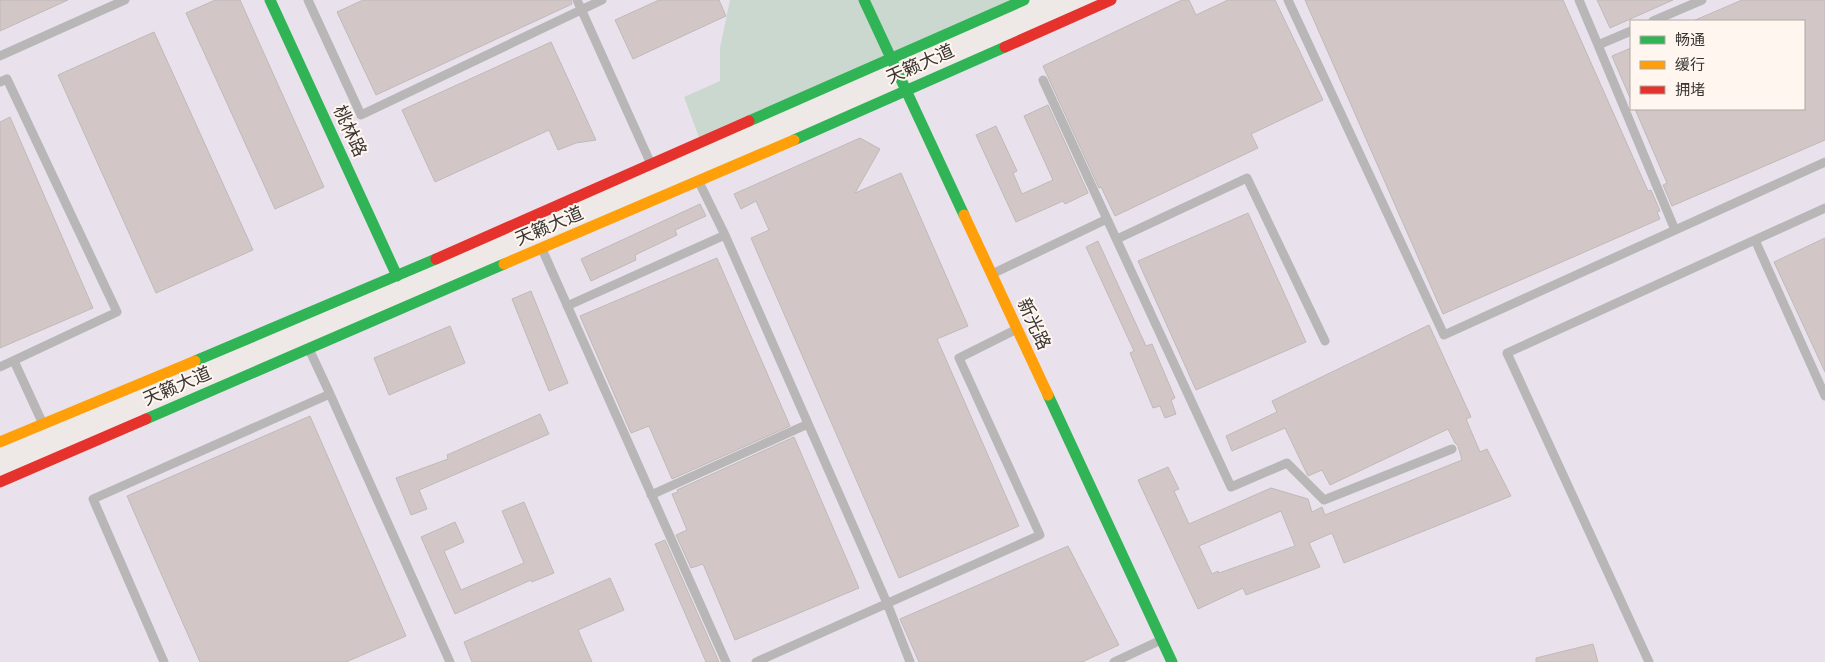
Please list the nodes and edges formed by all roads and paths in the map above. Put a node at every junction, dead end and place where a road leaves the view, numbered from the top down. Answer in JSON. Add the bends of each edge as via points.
{"nodes":[{"id":1,"x":126,"y":0,"type":"edge"},
{"id":2,"x":270,"y":0,"type":"edge"},
{"id":3,"x":308,"y":0,"type":"edge"},
{"id":4,"x":578,"y":0,"type":"edge"},
{"id":5,"x":602,"y":0,"type":"edge"},
{"id":6,"x":864,"y":0,"type":"edge"},
{"id":7,"x":1024,"y":0,"type":"edge"},
{"id":8,"x":1111,"y":0,"type":"edge"},
{"id":9,"x":1288,"y":0,"type":"edge"},
{"id":10,"x":1579,"y":0,"type":"edge"},
{"id":11,"x":1702,"y":0,"type":"edge"},
{"id":12,"x":582,"y":10,"type":"junction"},
{"id":13,"x":1655,"y":20,"type":"edge"},
{"id":14,"x":1630,"y":31,"type":"edge"},
{"id":15,"x":1598,"y":45,"type":"junction"},
{"id":16,"x":0,"y":56,"type":"edge"},
{"id":17,"x":891,"y":59,"type":"junction"},
{"id":18,"x":1043,"y":80,"type":"dead end"},
{"id":19,"x":0,"y":82,"type":"edge"},
{"id":20,"x":906,"y":90,"type":"junction"},
{"id":21,"x":1825,"y":162,"type":"edge"},
{"id":22,"x":652,"y":164,"type":"junction"},
{"id":23,"x":699,"y":182,"type":"junction"},
{"id":24,"x":1825,"y":208,"type":"edge"},
{"id":25,"x":1108,"y":219,"type":"junction"},
{"id":26,"x":1675,"y":230,"type":"junction"},
{"id":27,"x":725,"y":235,"type":"junction"},
{"id":28,"x":1117,"y":239,"type":"junction"},
{"id":29,"x":1755,"y":240,"type":"junction"},
{"id":30,"x":541,"y":248,"type":"junction"},
{"id":31,"x":992,"y":274,"type":"junction"},
{"id":32,"x":398,"y":276,"type":"junction"},
{"id":33,"x":567,"y":306,"type":"junction"},
{"id":34,"x":1017,"y":329,"type":"junction"},
{"id":35,"x":1325,"y":341,"type":"dead end"},
{"id":36,"x":308,"y":349,"type":"junction"},
{"id":37,"x":14,"y":361,"type":"junction"},
{"id":38,"x":0,"y":367,"type":"edge"},
{"id":39,"x":330,"y":394,"type":"junction"},
{"id":40,"x":1825,"y":396,"type":"edge"},
{"id":41,"x":43,"y":424,"type":"junction"},
{"id":42,"x":808,"y":424,"type":"junction"},
{"id":43,"x":0,"y":442,"type":"edge"},
{"id":44,"x":1452,"y":449,"type":"dead end"},
{"id":45,"x":0,"y":482,"type":"edge"},
{"id":46,"x":651,"y":495,"type":"junction"},
{"id":47,"x":887,"y":603,"type":"junction"},
{"id":48,"x":1162,"y":640,"type":"junction"},
{"id":49,"x":164,"y":662,"type":"edge"},
{"id":50,"x":450,"y":662,"type":"edge"},
{"id":51,"x":726,"y":662,"type":"edge"},
{"id":52,"x":756,"y":662,"type":"edge"},
{"id":53,"x":910,"y":662,"type":"edge"},
{"id":54,"x":1114,"y":662,"type":"edge"},
{"id":55,"x":1172,"y":662,"type":"edge"},
{"id":56,"x":1649,"y":662,"type":"edge"}],
"edges":[{"from":1,"to":16,"type":"lane"},
{"from":2,"to":32,"type":"main road","name":"桃林路"},
{"from":3,"to":12,"type":"lane","via":[[361,115]]},
{"from":4,"to":12,"type":"lane"},
{"from":5,"to":12,"type":"lane"},
{"from":6,"to":17,"type":"main road","name":"新光路"},
{"from":7,"to":17,"type":"main road","name":"天籁大道"},
{"from":8,"to":20,"type":"main road","name":"天籁大道"},
{"from":9,"to":26,"type":"lane","via":[[1444,335]]},
{"from":10,"to":15,"type":"lane"},
{"from":11,"to":13,"type":"lane"},
{"from":12,"to":22,"type":"lane"},
{"from":14,"to":15,"type":"lane"},
{"from":15,"to":26,"type":"lane"},
{"from":17,"to":20,"type":"main road","name":"新光路"},
{"from":17,"to":22,"type":"main road","name":"天籁大道"},
{"from":18,"to":25,"type":"lane"},
{"from":19,"to":37,"type":"lane","via":[[7,79],[117,312]]},
{"from":20,"to":23,"type":"main road","name":"天籁大道"},
{"from":20,"to":31,"type":"main road","name":"新光路"},
{"from":21,"to":26,"type":"lane"},
{"from":22,"to":32,"type":"main road","name":"天籁大道"},
{"from":23,"to":27,"type":"lane"},
{"from":23,"to":30,"type":"main road","name":"天籁大道"},
{"from":24,"to":29,"type":"lane"},
{"from":25,"to":28,"type":"lane"},
{"from":25,"to":31,"type":"lane"},
{"from":27,"to":33,"type":"lane"},
{"from":27,"to":42,"type":"lane"},
{"from":28,"to":35,"type":"lane","via":[[1247,178]]},
{"from":28,"to":44,"type":"lane","via":[[1231,487],[1287,463],[1324,500]]},
{"from":29,"to":40,"type":"lane"},
{"from":29,"to":56,"type":"lane","via":[[1507,353]]},
{"from":30,"to":33,"type":"lane"},
{"from":30,"to":36,"type":"main road","name":"天籁大道"},
{"from":31,"to":34,"type":"main road","name":"新光路"},
{"from":32,"to":41,"type":"main road","name":"天籁大道"},
{"from":33,"to":46,"type":"lane"},
{"from":34,"to":47,"type":"lane","via":[[959,358],[1040,535]]},
{"from":34,"to":48,"type":"main road","name":"新光路"},
{"from":36,"to":39,"type":"lane"},
{"from":36,"to":45,"type":"main road","name":"天籁大道"},
{"from":37,"to":38,"type":"lane"},
{"from":37,"to":41,"type":"lane"},
{"from":39,"to":49,"type":"lane","via":[[93,499]]},
{"from":39,"to":50,"type":"lane"},
{"from":41,"to":43,"type":"main road","name":"天籁大道"},
{"from":42,"to":46,"type":"lane"},
{"from":42,"to":47,"type":"lane"},
{"from":46,"to":51,"type":"lane"},
{"from":47,"to":52,"type":"lane"},
{"from":47,"to":53,"type":"lane"},
{"from":48,"to":54,"type":"lane"},
{"from":48,"to":55,"type":"main road","name":"新光路"}]}
